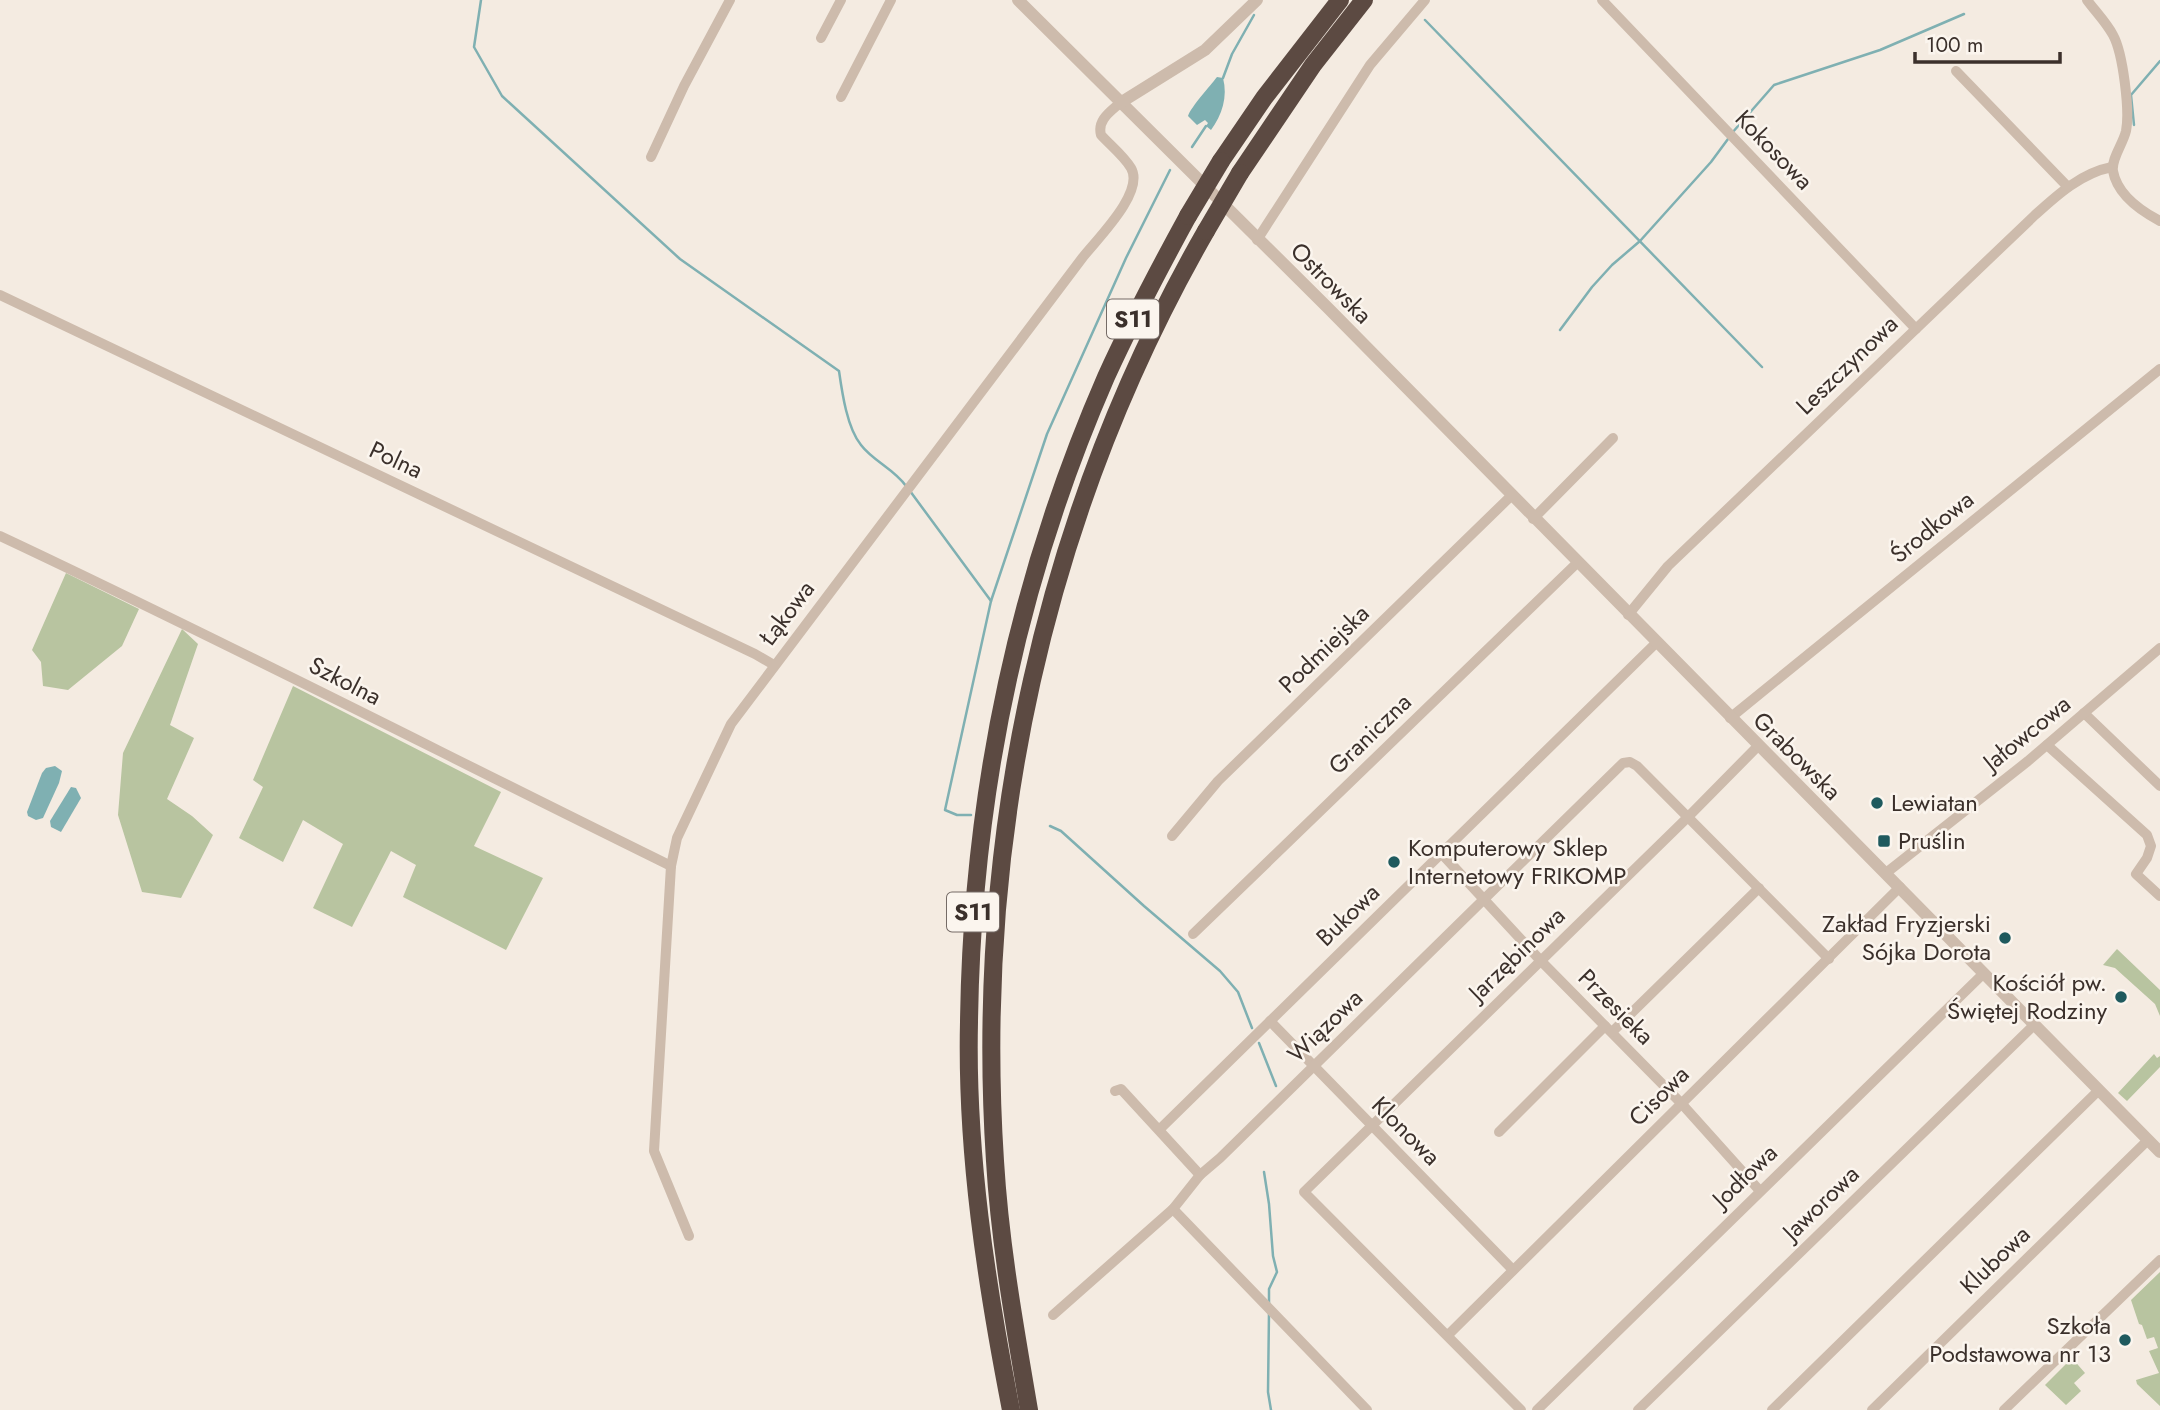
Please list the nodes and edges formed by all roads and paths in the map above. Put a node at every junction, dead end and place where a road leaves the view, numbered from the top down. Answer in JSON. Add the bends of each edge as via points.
{"nodes":[{"id":1,"x":730,"y":0,"type":"edge"},
{"id":2,"x":841,"y":0,"type":"edge"},
{"id":3,"x":891,"y":0,"type":"edge"},
{"id":4,"x":1018,"y":0,"type":"edge"},
{"id":5,"x":1258,"y":0,"type":"edge"},
{"id":6,"x":1340,"y":0,"type":"edge"},
{"id":7,"x":1364,"y":0,"type":"edge"},
{"id":8,"x":1425,"y":0,"type":"edge"},
{"id":9,"x":1602,"y":0,"type":"edge"},
{"id":10,"x":2087,"y":0,"type":"edge"},
{"id":11,"x":821,"y":38,"type":"dead end"},
{"id":12,"x":1955,"y":71,"type":"dead end"},
{"id":13,"x":841,"y":97,"type":"dead end"},
{"id":14,"x":1120,"y":103,"type":"junction"},
{"id":15,"x":651,"y":156,"type":"dead end"},
{"id":16,"x":2112,"y":167,"type":"junction"},
{"id":17,"x":2067,"y":187,"type":"junction"},
{"id":18,"x":2160,"y":221,"type":"edge"},
{"id":19,"x":1257,"y":240,"type":"junction"},
{"id":20,"x":0,"y":295,"type":"edge"},
{"id":21,"x":1916,"y":329,"type":"junction"},
{"id":22,"x":2160,"y":369,"type":"edge"},
{"id":23,"x":1613,"y":438,"type":"dead end"},
{"id":24,"x":1511,"y":496,"type":"junction"},
{"id":25,"x":1533,"y":519,"type":"junction"},
{"id":26,"x":0,"y":536,"type":"edge"},
{"id":27,"x":1577,"y":563,"type":"junction"},
{"id":28,"x":1611,"y":597,"type":"joint"},
{"id":29,"x":1628,"y":615,"type":"junction"},
{"id":30,"x":1656,"y":643,"type":"junction"},
{"id":31,"x":2160,"y":648,"type":"edge"},
{"id":32,"x":774,"y":665,"type":"junction"},
{"id":33,"x":2084,"y":713,"type":"junction"},
{"id":34,"x":1730,"y":718,"type":"junction"},
{"id":35,"x":2046,"y":745,"type":"junction"},
{"id":36,"x":1758,"y":746,"type":"junction"},
{"id":37,"x":2160,"y":786,"type":"edge"},
{"id":38,"x":1688,"y":817,"type":"junction"},
{"id":39,"x":1172,"y":836,"type":"dead end"},
{"id":40,"x":1442,"y":853,"type":"junction"},
{"id":41,"x":671,"y":866,"type":"junction"},
{"id":42,"x":1886,"y":873,"type":"junction"},
{"id":43,"x":1900,"y":887,"type":"junction"},
{"id":44,"x":1759,"y":888,"type":"junction"},
{"id":45,"x":2160,"y":896,"type":"edge"},
{"id":46,"x":1485,"y":898,"type":"junction"},
{"id":47,"x":1193,"y":934,"type":"dead end"},
{"id":48,"x":1829,"y":959,"type":"junction"},
{"id":49,"x":1541,"y":961,"type":"junction"},
{"id":50,"x":1983,"y":974,"type":"junction"},
{"id":51,"x":1270,"y":1021,"type":"junction"},
{"id":52,"x":2034,"y":1025,"type":"junction"},
{"id":53,"x":1609,"y":1029,"type":"junction"},
{"id":54,"x":1313,"y":1066,"type":"junction"},
{"id":55,"x":2099,"y":1090,"type":"junction"},
{"id":56,"x":1115,"y":1091,"type":"dead end"},
{"id":57,"x":1681,"y":1103,"type":"junction"},
{"id":58,"x":1371,"y":1125,"type":"junction"},
{"id":59,"x":1160,"y":1129,"type":"junction"},
{"id":60,"x":1499,"y":1132,"type":"dead end"},
{"id":61,"x":2148,"y":1140,"type":"junction"},
{"id":62,"x":2160,"y":1152,"type":"edge"},
{"id":63,"x":1200,"y":1175,"type":"junction"},
{"id":64,"x":1760,"y":1191,"type":"junction"},
{"id":65,"x":1172,"y":1209,"type":"junction"},
{"id":66,"x":689,"y":1236,"type":"dead end"},
{"id":67,"x":2160,"y":1260,"type":"edge"},
{"id":68,"x":1513,"y":1270,"type":"junction"},
{"id":69,"x":1053,"y":1315,"type":"dead end"},
{"id":70,"x":1448,"y":1335,"type":"junction"},
{"id":71,"x":1011,"y":1410,"type":"edge"},
{"id":72,"x":1029,"y":1410,"type":"edge"},
{"id":73,"x":1367,"y":1410,"type":"edge"},
{"id":74,"x":1521,"y":1410,"type":"edge"},
{"id":75,"x":1537,"y":1410,"type":"edge"},
{"id":76,"x":1638,"y":1410,"type":"edge"},
{"id":77,"x":1772,"y":1410,"type":"edge"},
{"id":78,"x":1871,"y":1410,"type":"edge"},
{"id":79,"x":2004,"y":1410,"type":"edge"}],
"edges":[{"from":1,"to":15,"type":"street"},
{"from":2,"to":11,"type":"street"},
{"from":3,"to":13,"type":"street"},
{"from":4,"to":14,"type":"street","name":"Ostrowska"},
{"from":5,"to":14,"type":"street","via":[[1205,50]]},
{"from":6,"to":71,"type":"highway","number":"S11","bridge":true,"via":[[1221,161],[1143,299],[1107,375],[1056,506],[1019,629],[986,788],[968,1024],[976,1184]]},
{"from":7,"to":72,"type":"highway","number":"S11","bridge":true,"via":[[1313,65],[1240,173],[1142,354],[1080,508],[1033,671],[1007,813],[993,953],[991,1090],[1001,1231]]},
{"from":8,"to":19,"type":"street","via":[[1370,65]]},
{"from":9,"to":21,"type":"street","name":"Kokosowa"},
{"from":10,"to":16,"type":"street","via":[[2113,36],[2123,72],[2127,124]]},
{"from":12,"to":17,"type":"street"},
{"from":14,"to":19,"type":"street","name":"Ostrowska"},
{"from":14,"to":32,"type":"street","name":"Łąkowa","via":[[1100,130],[1132,168],[1133,189],[1125,203]]},
{"from":16,"to":17,"type":"street","name":"Leszczynowa"},
{"from":16,"to":18,"type":"street","via":[[2124,193]]},
{"from":17,"to":21,"type":"street","name":"Leszczynowa"},
{"from":19,"to":24,"type":"street","name":"Ostrowska"},
{"from":20,"to":32,"type":"street","name":"Polna"},
{"from":21,"to":29,"type":"street","name":"Leszczynowa","via":[[1668,566]]},
{"from":22,"to":34,"type":"street","name":"Środkowa"},
{"from":23,"to":25,"type":"street"},
{"from":24,"to":25,"type":"street","name":"Ostrowska"},
{"from":24,"to":39,"type":"street","name":"Podmiejska","via":[[1218,781]]},
{"from":25,"to":27,"type":"street","name":"Ostrowska"},
{"from":26,"to":41,"type":"street","name":"Szkolna"},
{"from":27,"to":28,"type":"street","name":"Ostrowska"},
{"from":27,"to":47,"type":"street","name":"Graniczna"},
{"from":28,"to":29,"type":"street","name":"Grabowska"},
{"from":29,"to":30,"type":"street","name":"Grabowska"},
{"from":30,"to":34,"type":"street","name":"Grabowska"},
{"from":30,"to":40,"type":"street","name":"Bukowa"},
{"from":31,"to":33,"type":"street","name":"Jałowcowa"},
{"from":32,"to":41,"type":"street","name":"Łąkowa","via":[[730,724],[677,838]]},
{"from":33,"to":35,"type":"street","name":"Jałowcowa"},
{"from":33,"to":37,"type":"street"},
{"from":34,"to":36,"type":"street","name":"Grabowska"},
{"from":35,"to":42,"type":"street","name":"Jałowcowa"},
{"from":35,"to":45,"type":"street","via":[[2147,835],[2151,846],[2136,874]]},
{"from":36,"to":38,"type":"street","name":"Jarzębinowa"},
{"from":36,"to":42,"type":"street","name":"Grabowska"},
{"from":38,"to":44,"type":"street"},
{"from":38,"to":46,"type":"street","name":"Wiązowa","via":[[1637,766],[1623,763]]},
{"from":38,"to":49,"type":"street","name":"Jarzębinowa"},
{"from":40,"to":46,"type":"street","name":"Przesieka"},
{"from":40,"to":51,"type":"street","name":"Bukowa"},
{"from":41,"to":66,"type":"street","name":"Łąkowa","via":[[654,1151]]},
{"from":42,"to":43,"type":"street","name":"Grabowska"},
{"from":43,"to":48,"type":"street","name":"Cisowa"},
{"from":43,"to":50,"type":"street","name":"Grabowska"},
{"from":44,"to":48,"type":"street"},
{"from":44,"to":53,"type":"street"},
{"from":46,"to":49,"type":"street","name":"Przesieka"},
{"from":46,"to":54,"type":"street","name":"Wiązowa"},
{"from":48,"to":57,"type":"street","name":"Cisowa"},
{"from":49,"to":53,"type":"street","name":"Przesieka"},
{"from":49,"to":58,"type":"street","name":"Jarzębinowa"},
{"from":50,"to":52,"type":"street","name":"Grabowska"},
{"from":50,"to":64,"type":"street","name":"Jodłowa"},
{"from":51,"to":54,"type":"street","name":"Klonowa"},
{"from":51,"to":59,"type":"street","name":"Bukowa"},
{"from":52,"to":55,"type":"street","name":"Grabowska"},
{"from":52,"to":76,"type":"street","name":"Jaworowa"},
{"from":53,"to":57,"type":"street","name":"Przesieka"},
{"from":53,"to":60,"type":"street"},
{"from":54,"to":58,"type":"street","name":"Klonowa"},
{"from":54,"to":63,"type":"street","name":"Wiązowa"},
{"from":55,"to":61,"type":"street","name":"Grabowska"},
{"from":55,"to":77,"type":"street"},
{"from":56,"to":59,"type":"street","via":[[1121,1090]]},
{"from":57,"to":64,"type":"street","name":"Przesieka"},
{"from":57,"to":68,"type":"street","name":"Cisowa"},
{"from":58,"to":68,"type":"street","name":"Klonowa"},
{"from":58,"to":70,"type":"street","name":"Jarzębinowa","via":[[1304,1192]]},
{"from":59,"to":63,"type":"street"},
{"from":61,"to":62,"type":"street","name":"Grabowska"},
{"from":61,"to":78,"type":"street","name":"Klubowa"},
{"from":63,"to":65,"type":"street","name":"Wiązowa"},
{"from":64,"to":75,"type":"street","name":"Jodłowa"},
{"from":65,"to":69,"type":"street","name":"Wiązowa"},
{"from":65,"to":73,"type":"street"},
{"from":67,"to":79,"type":"street"},
{"from":68,"to":70,"type":"street","name":"Cisowa"},
{"from":70,"to":74,"type":"street"}]}
